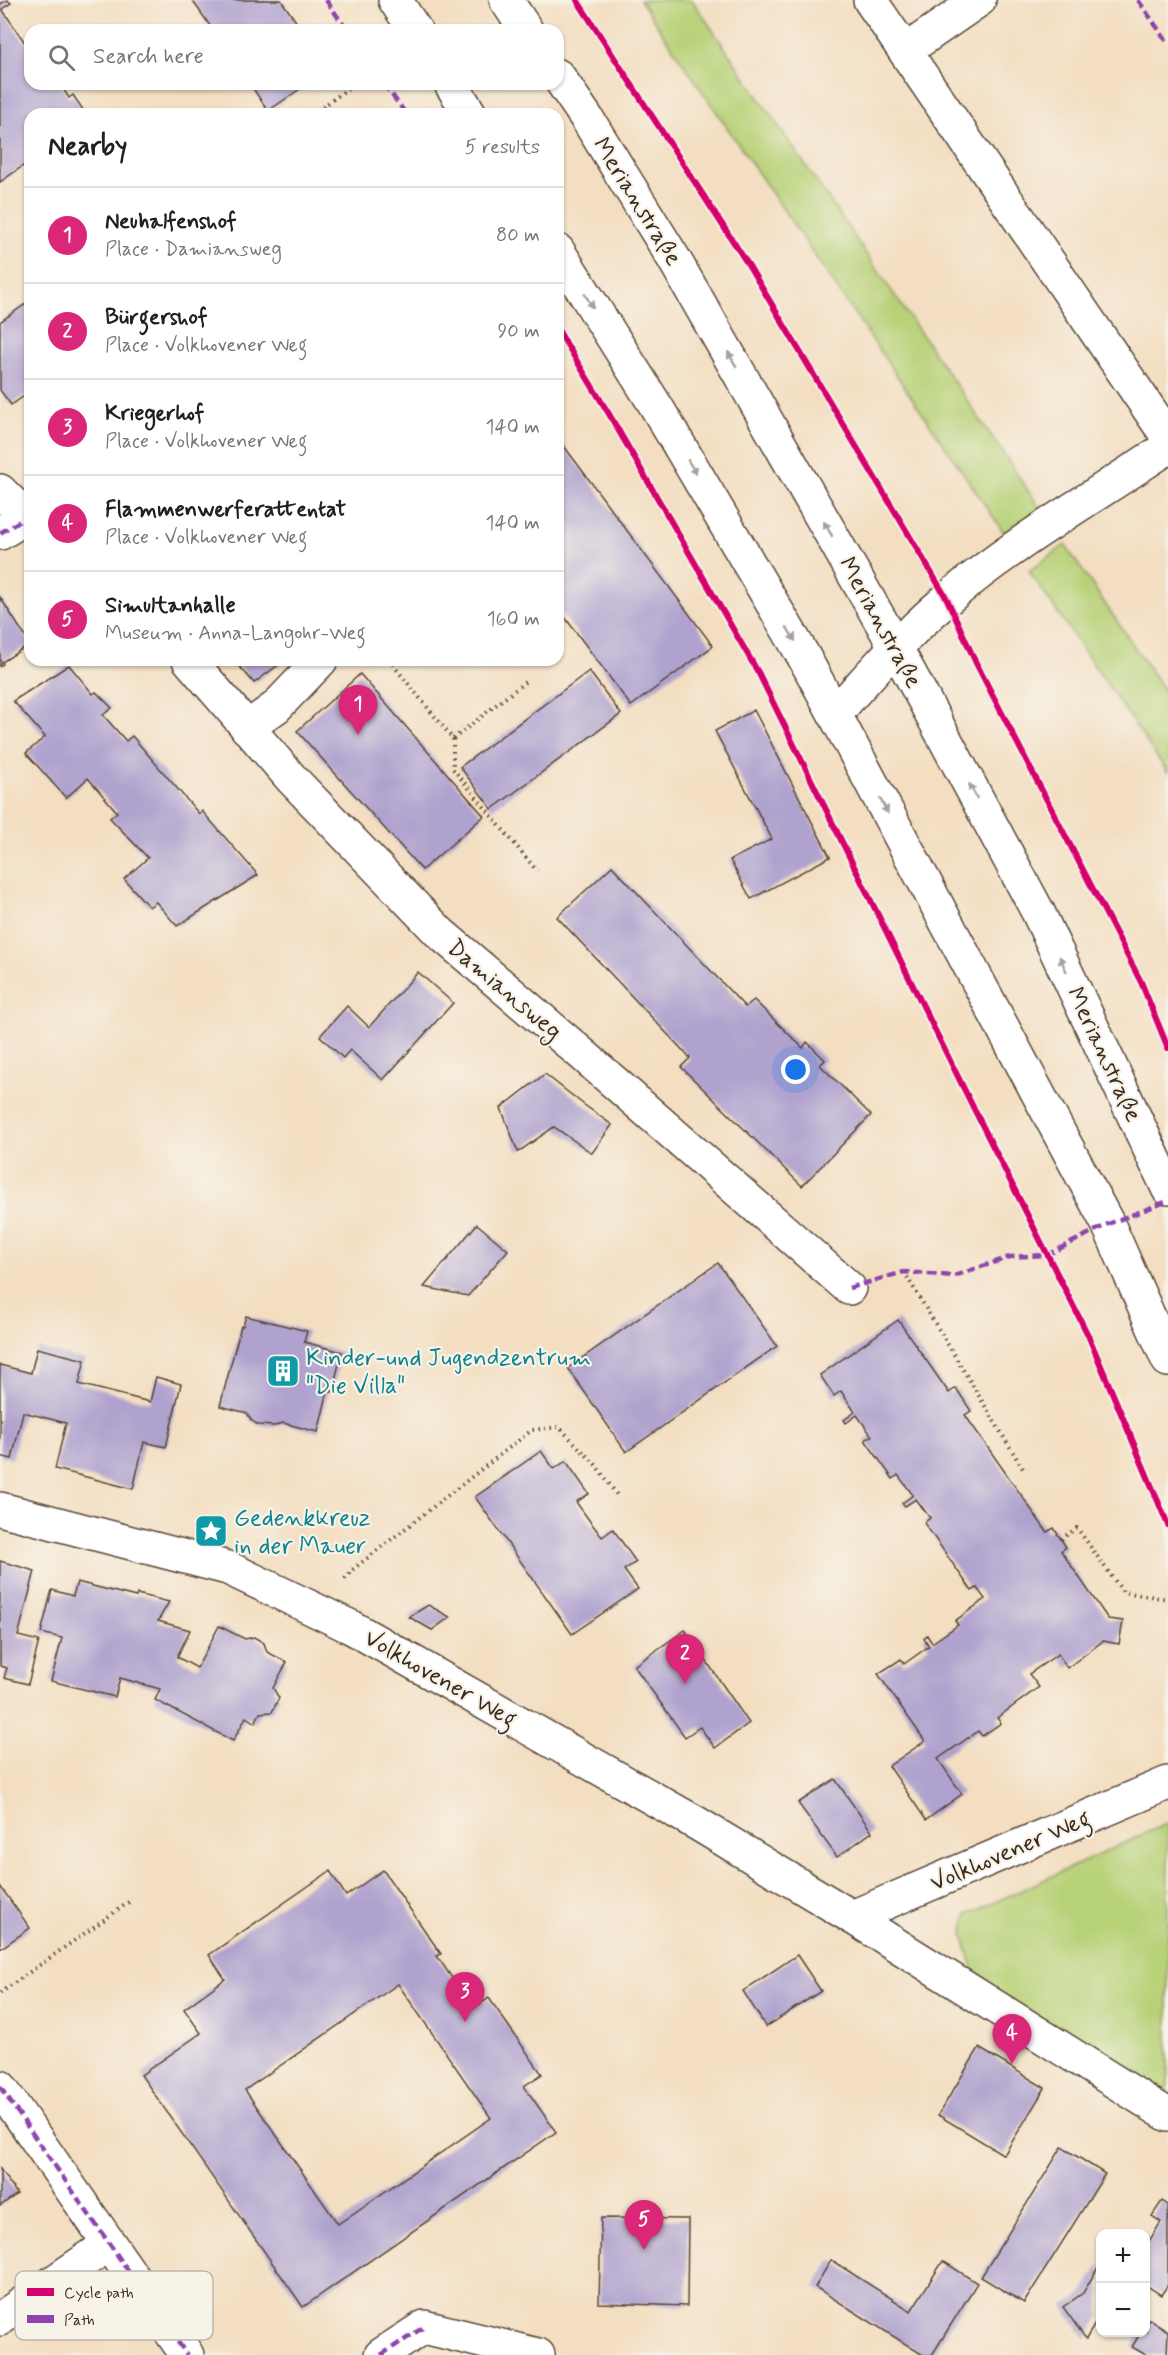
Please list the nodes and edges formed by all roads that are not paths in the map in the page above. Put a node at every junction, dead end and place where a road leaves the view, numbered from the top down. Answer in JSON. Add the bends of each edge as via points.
{"nodes":[{"id":1,"x":395,"y":0,"type":"edge"},
{"id":2,"x":506,"y":0,"type":"edge"},
{"id":3,"x":870,"y":0,"type":"edge"},
{"id":4,"x":979,"y":0,"type":"edge"},
{"id":5,"x":411,"y":24,"type":"edge"},
{"id":6,"x":522,"y":24,"type":"edge"},
{"id":7,"x":905,"y":51,"type":"junction"},
{"id":8,"x":564,"y":85,"type":"edge"},
{"id":9,"x":455,"y":90,"type":"edge"},
{"id":10,"x":466,"y":108,"type":"edge"},
{"id":11,"x":564,"y":261,"type":"edge"},
{"id":12,"x":1168,"y":436,"type":"edge"},
{"id":13,"x":1168,"y":447,"type":"edge"},
{"id":14,"x":0,"y":491,"type":"edge"},
{"id":15,"x":18,"y":524,"type":"edge"},
{"id":16,"x":895,"y":646,"type":"junction"},
{"id":17,"x":194,"y":666,"type":"edge"},
{"id":18,"x":315,"y":666,"type":"edge"},
{"id":19,"x":834,"y":714,"type":"junction"},
{"id":20,"x":247,"y":728,"type":"junction"},
{"id":21,"x":1168,"y":1188,"type":"edge"},
{"id":22,"x":849,"y":1288,"type":"dead end"},
{"id":23,"x":1168,"y":1360,"type":"edge"},
{"id":24,"x":0,"y":1509,"type":"edge"},
{"id":25,"x":1168,"y":1783,"type":"edge"},
{"id":26,"x":852,"y":1917,"type":"junction"},
{"id":27,"x":0,"y":2087,"type":"edge"},
{"id":28,"x":1168,"y":2115,"type":"edge"},
{"id":29,"x":110,"y":2244,"type":"junction"},
{"id":30,"x":70,"y":2271,"type":"edge"},
{"id":31,"x":129,"y":2271,"type":"edge"},
{"id":32,"x":15,"y":2309,"type":"edge"},
{"id":33,"x":0,"y":2319,"type":"edge"},
{"id":34,"x":177,"y":2340,"type":"edge"},
{"id":35,"x":187,"y":2355,"type":"edge"},
{"id":36,"x":381,"y":2355,"type":"edge"},
{"id":37,"x":538,"y":2355,"type":"edge"}],
"edges":[{"from":1,"to":5,"type":"street"},
{"from":2,"to":6,"type":"street"},
{"from":3,"to":7,"type":"street"},
{"from":4,"to":7,"type":"street"},
{"from":7,"to":12,"type":"street"},
{"from":16,"to":8,"type":"street","name":"Merianstraße","one_way":true,"via":[[674,259]]},
{"from":9,"to":10,"type":"street"},
{"from":11,"to":19,"type":"street","one_way":true,"via":[[662,416]]},
{"from":13,"to":16,"type":"street","via":[[1014,549],[947,599]]},
{"from":14,"to":15,"type":"street"},
{"from":16,"to":19,"type":"street"},
{"from":21,"to":16,"type":"street","name":"Merianstraße","one_way":true,"via":[[1038,912]]},
{"from":17,"to":20,"type":"street","name":"Damiansweg"},
{"from":18,"to":20,"type":"street","via":[[276,707]]},
{"from":19,"to":23,"type":"street","one_way":true,"via":[[1108,1224]]},
{"from":20,"to":22,"type":"street","name":"Damiansweg","via":[[440,933]]},
{"from":24,"to":26,"type":"street","name":"Volkhovener Weg","via":[[228,1568],[351,1627],[698,1824]]},
{"from":25,"to":26,"type":"street","name":"Volkhovener Weg"},
{"from":26,"to":28,"type":"street","name":"Volkhovener Weg"},
{"from":27,"to":29,"type":"street"},
{"from":29,"to":30,"type":"street"},
{"from":29,"to":31,"type":"street"},
{"from":32,"to":33,"type":"street"},
{"from":34,"to":35,"type":"street"},
{"from":36,"to":37,"type":"street","via":[[424,2327]]}]}
